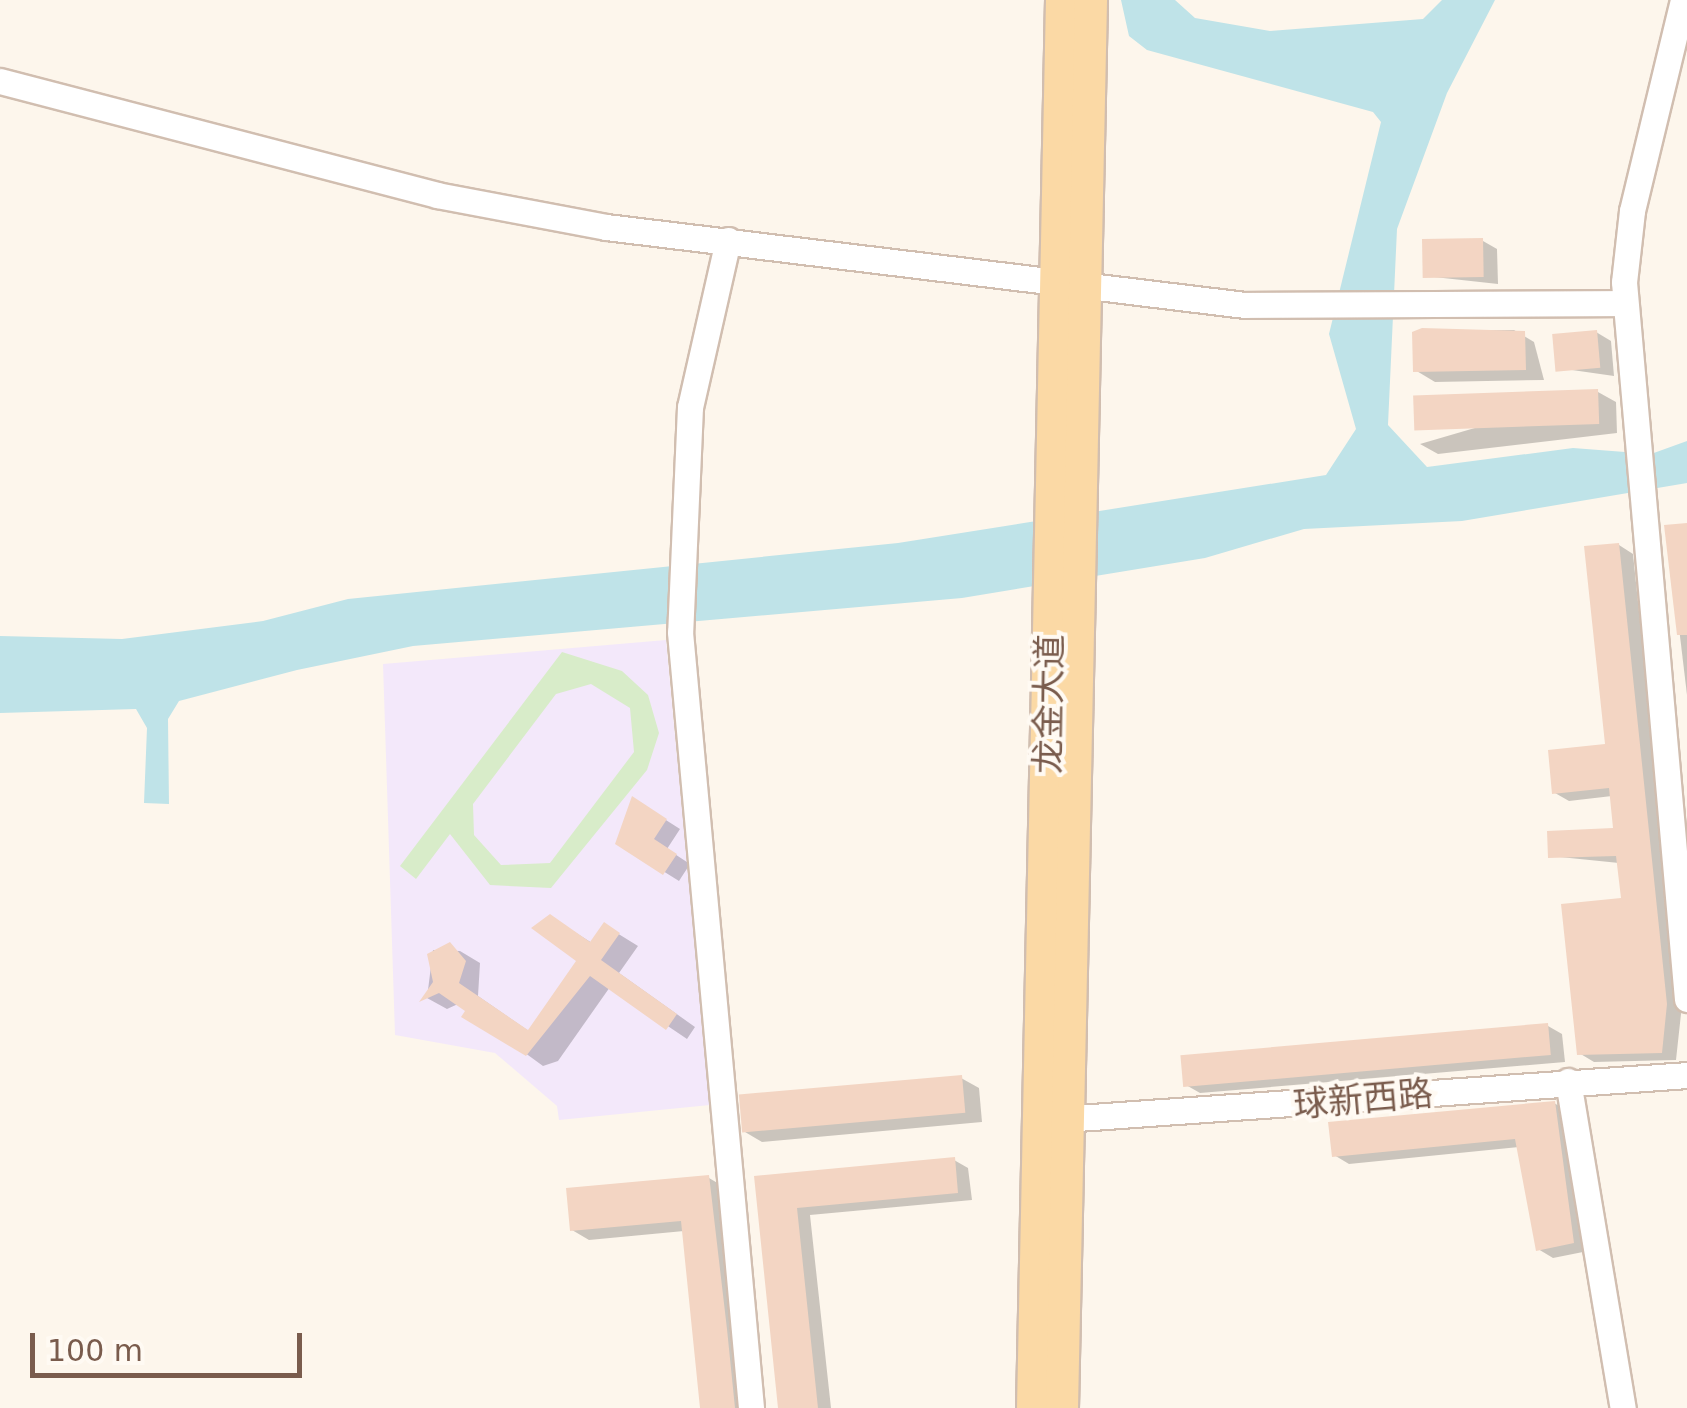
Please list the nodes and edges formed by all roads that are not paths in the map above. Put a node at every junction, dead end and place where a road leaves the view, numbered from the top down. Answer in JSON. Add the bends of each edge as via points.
{"nodes":[{"id":1,"x":1062,"y":0,"type":"edge"},
{"id":2,"x":1091,"y":0,"type":"edge"},
{"id":3,"x":1682,"y":0,"type":"edge"},
{"id":4,"x":0,"y":81,"type":"edge"},
{"id":5,"x":728,"y":240,"type":"junction"},
{"id":6,"x":1071,"y":286,"type":"junction"},
{"id":7,"x":1624,"y":303,"type":"junction"},
{"id":8,"x":1687,"y":999,"type":"edge"},
{"id":9,"x":1687,"y":1075,"type":"edge"},
{"id":10,"x":1568,"y":1081,"type":"junction"},
{"id":11,"x":1054,"y":1120,"type":"junction"},
{"id":12,"x":752,"y":1408,"type":"edge"},
{"id":13,"x":1032,"y":1408,"type":"edge"},
{"id":14,"x":1062,"y":1408,"type":"edge"},
{"id":15,"x":1623,"y":1408,"type":"edge"}],
"edges":[{"from":1,"to":6,"type":"main road","name":"龙金大道"},
{"from":2,"to":6,"type":"main road","name":"龙金大道"},
{"from":3,"to":7,"type":"street","via":[[1632,211]]},
{"from":4,"to":5,"type":"street","via":[[485,206]]},
{"from":5,"to":6,"type":"street"},
{"from":5,"to":12,"type":"street","via":[[690,407],[680,632]]},
{"from":6,"to":7,"type":"street","via":[[1326,306]]},
{"from":6,"to":11,"type":"main road","name":"龙金大道"},
{"from":7,"to":8,"type":"street"},
{"from":9,"to":10,"type":"street","name":"球新西路"},
{"from":10,"to":11,"type":"street","name":"球新西路"},
{"from":10,"to":15,"type":"street"},
{"from":11,"to":13,"type":"main road","name":"龙金大道"},
{"from":11,"to":14,"type":"main road","name":"龙金大道"}]}
